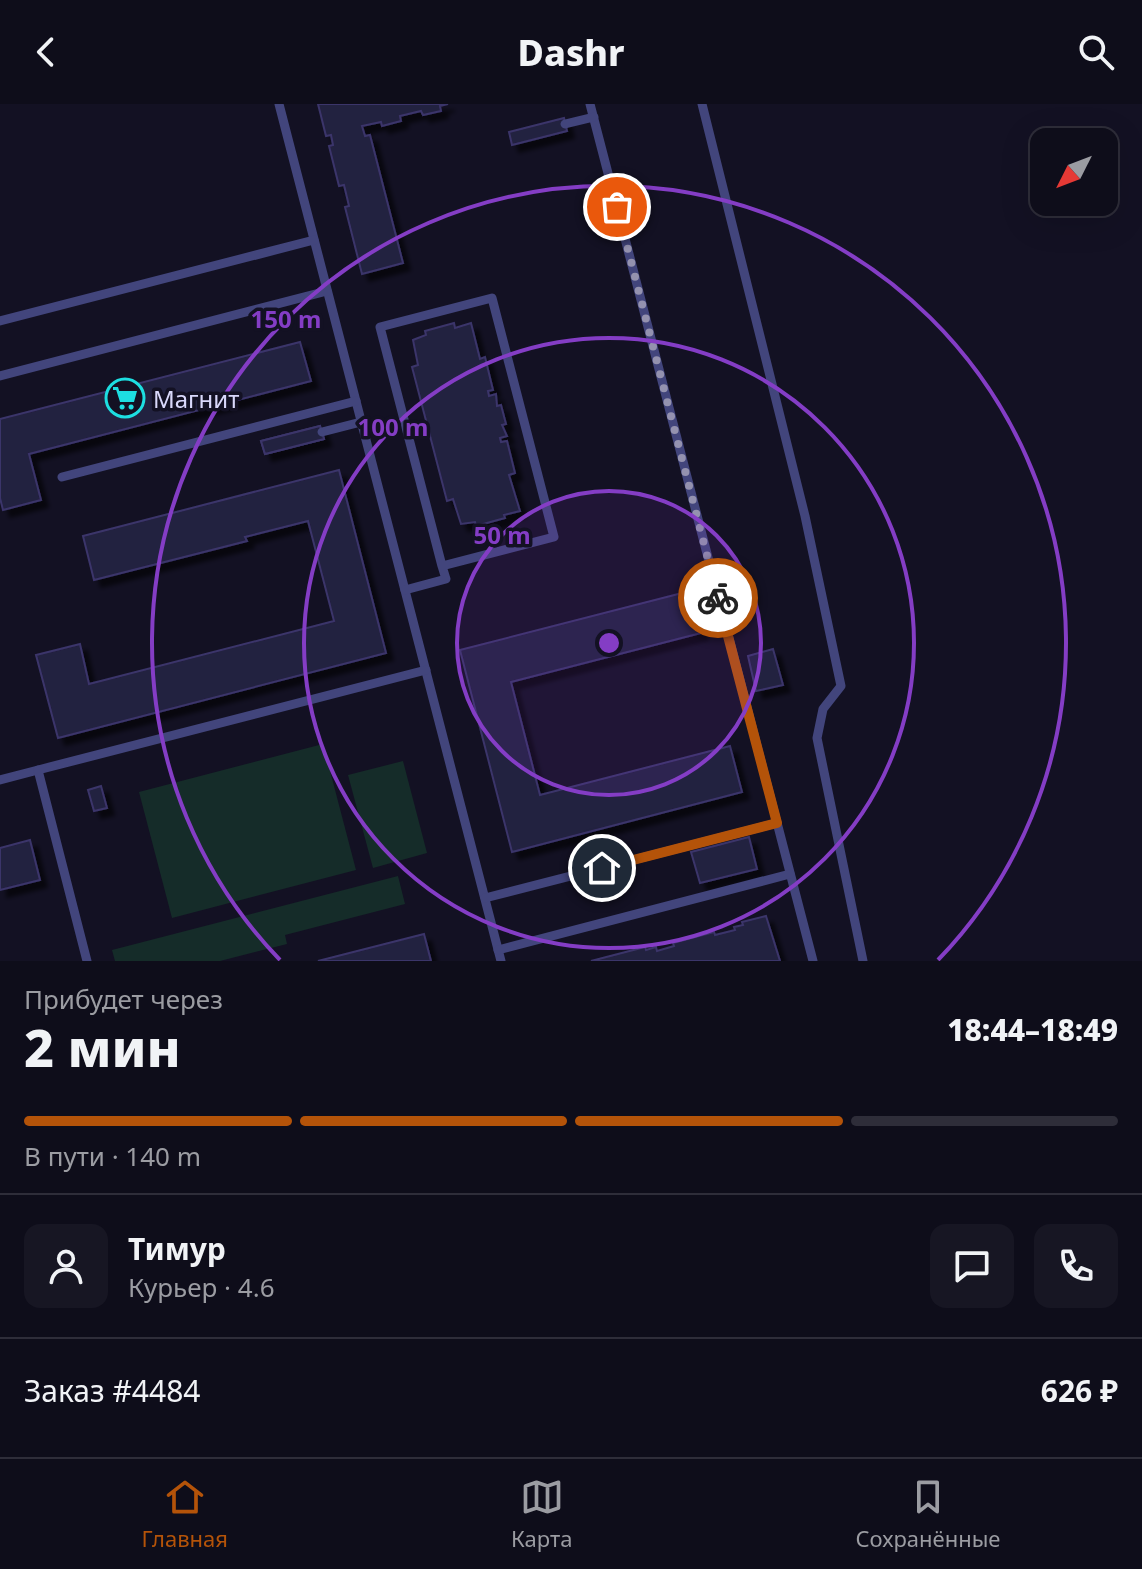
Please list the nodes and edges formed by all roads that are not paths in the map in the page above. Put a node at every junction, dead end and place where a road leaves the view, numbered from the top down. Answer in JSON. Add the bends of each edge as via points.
{"nodes":[{"id":1,"x":279,"y":104,"type":"edge"},
{"id":2,"x":590,"y":104,"type":"edge"},
{"id":3,"x":702,"y":104,"type":"edge"},
{"id":4,"x":594,"y":117,"type":"junction"},
{"id":5,"x":565,"y":124,"type":"dead end"},
{"id":6,"x":314,"y":240,"type":"junction"},
{"id":7,"x":327,"y":291,"type":"junction"},
{"id":8,"x":0,"y":321,"type":"edge"},
{"id":9,"x":0,"y":376,"type":"edge"},
{"id":10,"x":356,"y":401,"type":"junction"},
{"id":11,"x":361,"y":422,"type":"junction"},
{"id":12,"x":322,"y":432,"type":"dead end"},
{"id":13,"x":62,"y":477,"type":"dead end"},
{"id":14,"x":442,"y":566,"type":"junction"},
{"id":15,"x":405,"y":590,"type":"junction"},
{"id":16,"x":426,"y":670,"type":"junction"},
{"id":17,"x":38,"y":770,"type":"junction"},
{"id":18,"x":0,"y":780,"type":"edge"},
{"id":19,"x":777,"y":823,"type":"junction"},
{"id":20,"x":790,"y":874,"type":"junction"},
{"id":21,"x":485,"y":898,"type":"junction"},
{"id":22,"x":498,"y":950,"type":"junction"},
{"id":23,"x":87,"y":961,"type":"edge"},
{"id":24,"x":501,"y":961,"type":"edge"},
{"id":25,"x":813,"y":961,"type":"edge"},
{"id":26,"x":863,"y":961,"type":"edge"}],
"edges":[{"from":1,"to":6,"type":"lane"},
{"from":2,"to":4,"type":"lane"},
{"from":3,"to":26,"type":"lane","via":[[805,516],[841,686],[823,709],[817,738]]},
{"from":4,"to":5,"type":"lane"},
{"from":4,"to":19,"type":"lane"},
{"from":6,"to":7,"type":"lane"},
{"from":6,"to":8,"type":"lane"},
{"from":7,"to":9,"type":"lane"},
{"from":7,"to":10,"type":"lane"},
{"from":10,"to":11,"type":"lane"},
{"from":10,"to":13,"type":"lane"},
{"from":11,"to":12,"type":"lane"},
{"from":11,"to":15,"type":"lane"},
{"from":14,"to":14,"type":"lane","via":[[554,537],[492,298],[380,327]]},
{"from":14,"to":15,"type":"lane","via":[[446,579]]},
{"from":15,"to":16,"type":"lane"},
{"from":16,"to":17,"type":"lane"},
{"from":16,"to":21,"type":"lane"},
{"from":17,"to":18,"type":"lane"},
{"from":17,"to":23,"type":"lane"},
{"from":19,"to":20,"type":"lane"},
{"from":19,"to":21,"type":"lane"},
{"from":20,"to":22,"type":"lane"},
{"from":20,"to":25,"type":"lane"},
{"from":21,"to":22,"type":"lane"},
{"from":22,"to":24,"type":"lane"}]}
